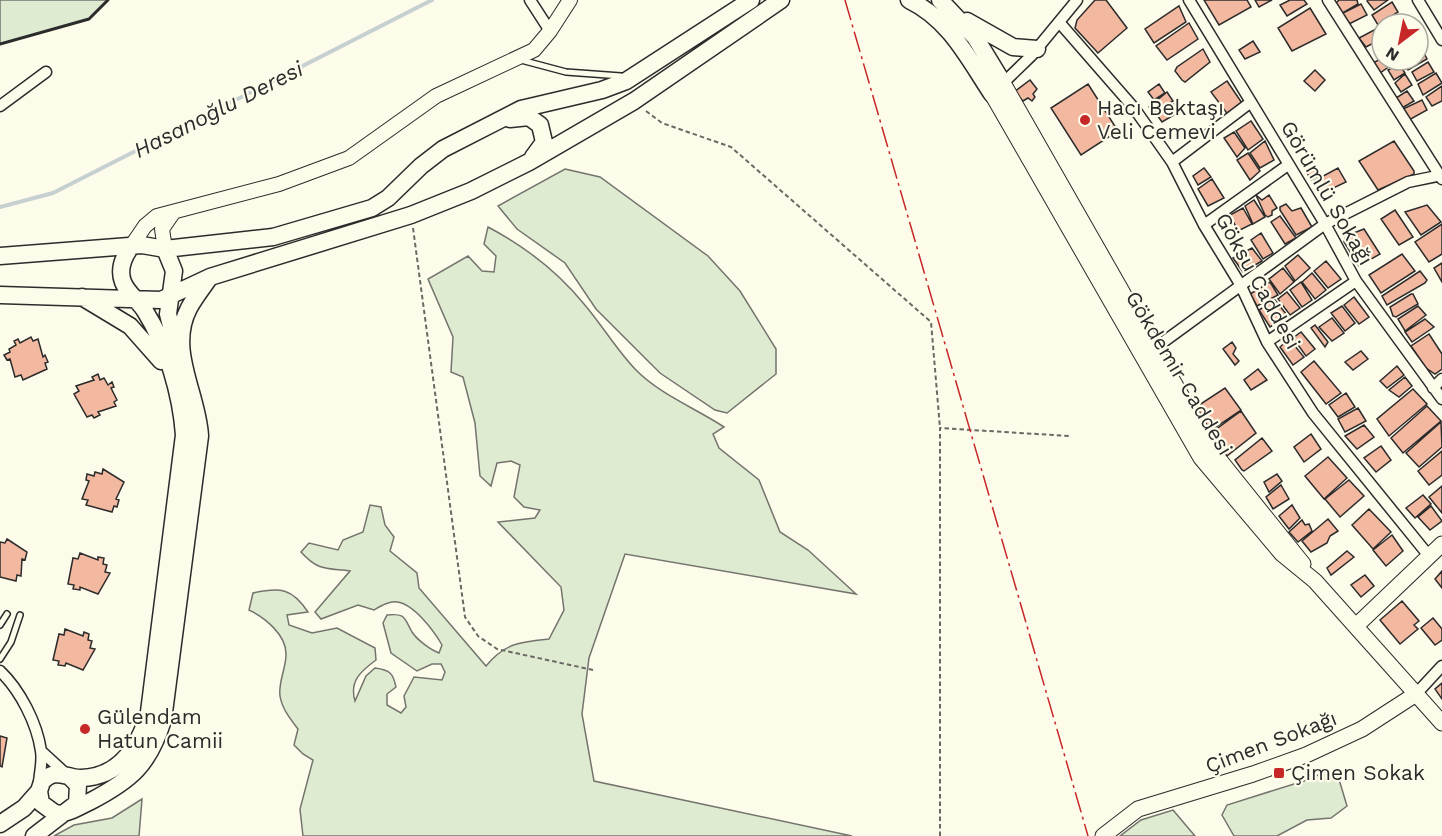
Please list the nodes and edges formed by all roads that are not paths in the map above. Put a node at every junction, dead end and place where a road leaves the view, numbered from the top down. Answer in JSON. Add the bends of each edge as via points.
{"nodes":[{"id":1,"x":530,"y":0,"type":"edge"},
{"id":2,"x":570,"y":0,"type":"edge"},
{"id":3,"x":752,"y":0,"type":"edge"},
{"id":4,"x":781,"y":0,"type":"edge"},
{"id":5,"x":909,"y":0,"type":"edge"},
{"id":6,"x":940,"y":0,"type":"edge"},
{"id":7,"x":1077,"y":0,"type":"edge"},
{"id":8,"x":1189,"y":0,"type":"edge"},
{"id":9,"x":1328,"y":0,"type":"edge"},
{"id":10,"x":1418,"y":0,"type":"edge"},
{"id":11,"x":957,"y":15,"type":"junction"},
{"id":12,"x":1059,"y":22,"type":"junction"},
{"id":13,"x":550,"y":31,"type":"junction"},
{"id":14,"x":696,"y":36,"type":"junction"},
{"id":15,"x":1442,"y":40,"type":"edge"},
{"id":16,"x":1037,"y":49,"type":"junction"},
{"id":17,"x":518,"y":59,"type":"junction"},
{"id":18,"x":46,"y":72,"type":"dead end"},
{"id":19,"x":997,"y":89,"type":"junction"},
{"id":20,"x":1251,"y":102,"type":"junction"},
{"id":21,"x":0,"y":106,"type":"edge"},
{"id":22,"x":474,"y":133,"type":"junction"},
{"id":23,"x":529,"y":162,"type":"junction"},
{"id":24,"x":1172,"y":162,"type":"junction"},
{"id":25,"x":1288,"y":165,"type":"junction"},
{"id":26,"x":1441,"y":177,"type":"edge"},
{"id":27,"x":173,"y":213,"type":"junction"},
{"id":28,"x":1325,"y":224,"type":"junction"},
{"id":29,"x":1204,"y":225,"type":"junction"},
{"id":30,"x":130,"y":248,"type":"junction"},
{"id":31,"x":165,"y":249,"type":"junction"},
{"id":32,"x":0,"y":256,"type":"edge"},
{"id":33,"x":210,"y":278,"type":"junction"},
{"id":34,"x":1356,"y":281,"type":"junction"},
{"id":35,"x":1240,"y":284,"type":"junction"},
{"id":36,"x":0,"y":295,"type":"edge"},
{"id":37,"x":79,"y":296,"type":"junction"},
{"id":38,"x":169,"y":296,"type":"junction"},
{"id":39,"x":136,"y":297,"type":"junction"},
{"id":40,"x":1267,"y":342,"type":"junction"},
{"id":41,"x":1149,"y":352,"type":"junction"},
{"id":42,"x":177,"y":370,"type":"junction"},
{"id":43,"x":1442,"y":379,"type":"edge"},
{"id":44,"x":1433,"y":388,"type":"junction"},
{"id":45,"x":1442,"y":399,"type":"edge"},
{"id":46,"x":1442,"y":544,"type":"edge"},
{"id":47,"x":1428,"y":556,"type":"junction"},
{"id":48,"x":7,"y":614,"type":"dead end"},
{"id":49,"x":20,"y":615,"type":"dead end"},
{"id":50,"x":1358,"y":625,"type":"junction"},
{"id":51,"x":0,"y":626,"type":"edge"},
{"id":52,"x":0,"y":659,"type":"edge"},
{"id":53,"x":1442,"y":666,"type":"edge"},
{"id":54,"x":0,"y":671,"type":"edge"},
{"id":55,"x":1416,"y":694,"type":"junction"},
{"id":56,"x":1442,"y":723,"type":"edge"},
{"id":57,"x":41,"y":751,"type":"junction"},
{"id":58,"x":69,"y":776,"type":"junction"},
{"id":59,"x":39,"y":789,"type":"junction"},
{"id":60,"x":68,"y":812,"type":"junction"},
{"id":61,"x":0,"y":824,"type":"edge"},
{"id":62,"x":34,"y":836,"type":"edge"},
{"id":63,"x":1102,"y":836,"type":"edge"}],
"edges":[{"from":1,"to":13,"type":"street"},
{"from":2,"to":13,"type":"street"},
{"from":3,"to":14,"type":"main road"},
{"from":4,"to":23,"type":"main road","via":[[634,101]]},
{"from":5,"to":19,"type":"main road","via":[[951,31]]},
{"from":6,"to":11,"type":"main road"},
{"from":7,"to":12,"type":"street"},
{"from":8,"to":20,"type":"street","name":"Görümlü Sokağı"},
{"from":9,"to":26,"type":"street"},
{"from":10,"to":15,"type":"street"},
{"from":11,"to":16,"type":"main road","via":[[1013,47]]},
{"from":11,"to":19,"type":"main road","via":[[975,37]]},
{"from":12,"to":16,"type":"street"},
{"from":12,"to":24,"type":"street","name":"Göksu Caddesi","via":[[1134,108]]},
{"from":13,"to":17,"type":"street","via":[[534,50]]},
{"from":14,"to":17,"type":"lane","via":[[626,76],[566,72]]},
{"from":14,"to":22,"type":"main road","via":[[626,81],[535,104]]},
{"from":16,"to":19,"type":"street"},
{"from":17,"to":27,"type":"street","via":[[436,96],[349,158],[327,168]]},
{"from":18,"to":21,"type":"street"},
{"from":19,"to":41,"type":"main road","name":"Gökdemir Caddesi"},
{"from":20,"to":24,"type":"street"},
{"from":20,"to":25,"type":"street","name":"Görümlü Sokağı"},
{"from":22,"to":23,"type":"main road","via":[[521,116],[535,120],[545,138]]},
{"from":22,"to":31,"type":"main road","via":[[421,165],[388,198],[372,208],[273,237]]},
{"from":23,"to":33,"type":"main road","via":[[411,215]]},
{"from":24,"to":29,"type":"street","name":"Göksu Caddesi"},
{"from":25,"to":28,"type":"street","name":"Görümlü Sokağı"},
{"from":25,"to":29,"type":"street"},
{"from":26,"to":28,"type":"street","via":[[1408,182]]},
{"from":27,"to":30,"type":"street","via":[[153,219]]},
{"from":27,"to":31,"type":"street","via":[[162,229]]},
{"from":28,"to":34,"type":"street","name":"Görümlü Sokağı"},
{"from":28,"to":35,"type":"street"},
{"from":29,"to":35,"type":"street","name":"Göksu Caddesi"},
{"from":30,"to":31,"type":"main road","via":[[150,245]]},
{"from":30,"to":32,"type":"main road"},
{"from":30,"to":39,"type":"main road","via":[[120,274]]},
{"from":31,"to":38,"type":"main road","via":[[174,271]]},
{"from":33,"to":38,"type":"main road"},
{"from":33,"to":42,"type":"main road","via":[[187,314]]},
{"from":34,"to":40,"type":"street"},
{"from":34,"to":44,"type":"street","name":"Görümlü Sokağı"},
{"from":35,"to":40,"type":"street","name":"Göksu Caddesi"},
{"from":35,"to":41,"type":"street"},
{"from":36,"to":37,"type":"main road"},
{"from":37,"to":39,"type":"main road"},
{"from":37,"to":42,"type":"main road","via":[[130,326]]},
{"from":38,"to":39,"type":"main road","via":[[151,302]]},
{"from":38,"to":42,"type":"main road"},
{"from":39,"to":42,"type":"main road"},
{"from":40,"to":47,"type":"street","name":"Göksu Caddesi","via":[[1313,413]]},
{"from":41,"to":50,"type":"main road","name":"Gökdemir Caddesi","via":[[1201,458],[1282,554]]},
{"from":42,"to":58,"type":"main road","via":[[183,452],[149,712],[138,741],[119,766],[83,778]]},
{"from":42,"to":60,"type":"main road","via":[[200,418],[200,436],[163,720],[136,773]]},
{"from":43,"to":44,"type":"street"},
{"from":44,"to":45,"type":"street","name":"Görümlü Sokağı"},
{"from":46,"to":47,"type":"main road"},
{"from":47,"to":50,"type":"main road"},
{"from":48,"to":51,"type":"lane"},
{"from":49,"to":52,"type":"lane"},
{"from":50,"to":55,"type":"main road","name":"Gökdemir Caddesi"},
{"from":53,"to":55,"type":"street","name":"Çimen Sokağı"},
{"from":54,"to":57,"type":"street","via":[[17,691]]},
{"from":55,"to":56,"type":"main road","name":"Gökdemir Caddesi"},
{"from":55,"to":63,"type":"main road","name":"Çimen Sokağı","via":[[1362,729],[1306,755],[1138,809]]},
{"from":57,"to":58,"type":"street"},
{"from":57,"to":59,"type":"street"},
{"from":58,"to":59,"type":"main road","via":[[52,774]]},
{"from":58,"to":60,"type":"main road","via":[[80,791],[77,803]]},
{"from":59,"to":60,"type":"main road","via":[[41,803],[50,812]]},
{"from":59,"to":61,"type":"main road","via":[[24,808]]},
{"from":60,"to":62,"type":"main road"}]}
